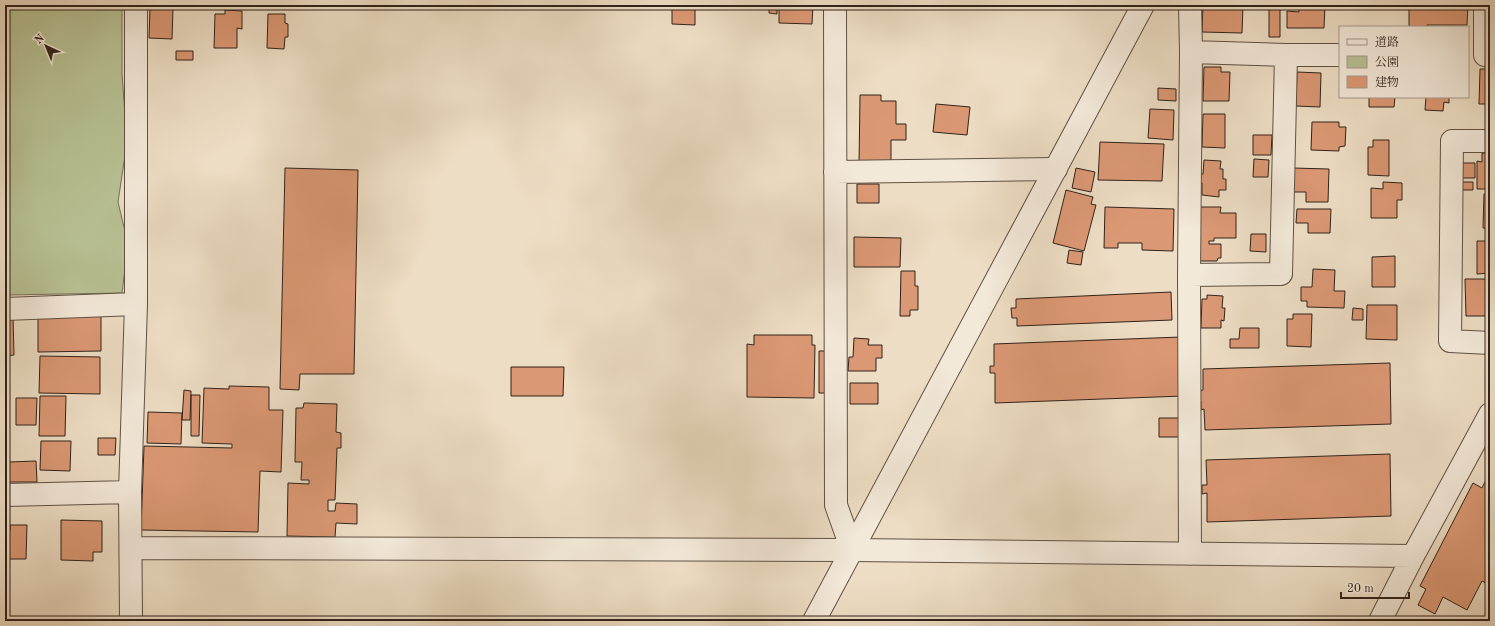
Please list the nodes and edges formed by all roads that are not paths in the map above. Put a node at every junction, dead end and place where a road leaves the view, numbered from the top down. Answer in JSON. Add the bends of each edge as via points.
{"nodes":[{"id":1,"x":136,"y":5,"type":"edge"},
{"id":2,"x":834,"y":5,"type":"edge"},
{"id":3,"x":1143,"y":5,"type":"edge"},
{"id":4,"x":1190,"y":5,"type":"edge"},
{"id":5,"x":1486,"y":5,"type":"edge"},
{"id":6,"x":1191,"y":52,"type":"junction"},
{"id":7,"x":1286,"y":55,"type":"junction"},
{"id":8,"x":1339,"y":55,"type":"edge"},
{"id":9,"x":1481,"y":55,"type":"edge"},
{"id":10,"x":1490,"y":141,"type":"edge"},
{"id":11,"x":1056,"y":169,"type":"junction"},
{"id":12,"x":835,"y":172,"type":"junction"},
{"id":13,"x":1189,"y":275,"type":"junction"},
{"id":14,"x":136,"y":304,"type":"junction"},
{"id":15,"x":5,"y":309,"type":"edge"},
{"id":16,"x":1490,"y":343,"type":"edge"},
{"id":17,"x":1490,"y":414,"type":"edge"},
{"id":18,"x":130,"y":492,"type":"junction"},
{"id":19,"x":5,"y":495,"type":"edge"},
{"id":20,"x":131,"y":548,"type":"junction"},
{"id":21,"x":852,"y":550,"type":"junction"},
{"id":22,"x":1190,"y":554,"type":"junction"},
{"id":23,"x":1413,"y":556,"type":"junction"},
{"id":24,"x":131,"y":621,"type":"edge"},
{"id":25,"x":814,"y":621,"type":"edge"},
{"id":26,"x":1380,"y":621,"type":"edge"}],
"edges":[{"from":1,"to":14,"type":"street"},
{"from":2,"to":12,"type":"street"},
{"from":3,"to":11,"type":"street"},
{"from":4,"to":6,"type":"street"},
{"from":5,"to":9,"type":"street"},
{"from":6,"to":7,"type":"street"},
{"from":6,"to":13,"type":"street"},
{"from":7,"to":8,"type":"street"},
{"from":7,"to":13,"type":"street","via":[[1281,274]]},
{"from":10,"to":16,"type":"street","via":[[1452,141],[1450,341]]},
{"from":11,"to":12,"type":"street"},
{"from":11,"to":21,"type":"street"},
{"from":12,"to":21,"type":"street","via":[[836,505]]},
{"from":13,"to":22,"type":"street"},
{"from":14,"to":15,"type":"street"},
{"from":14,"to":18,"type":"street"},
{"from":17,"to":23,"type":"street"},
{"from":18,"to":19,"type":"street"},
{"from":18,"to":20,"type":"street"},
{"from":20,"to":21,"type":"street"},
{"from":20,"to":24,"type":"street"},
{"from":21,"to":22,"type":"street"},
{"from":21,"to":25,"type":"street"},
{"from":22,"to":23,"type":"street"},
{"from":23,"to":26,"type":"street"}]}
